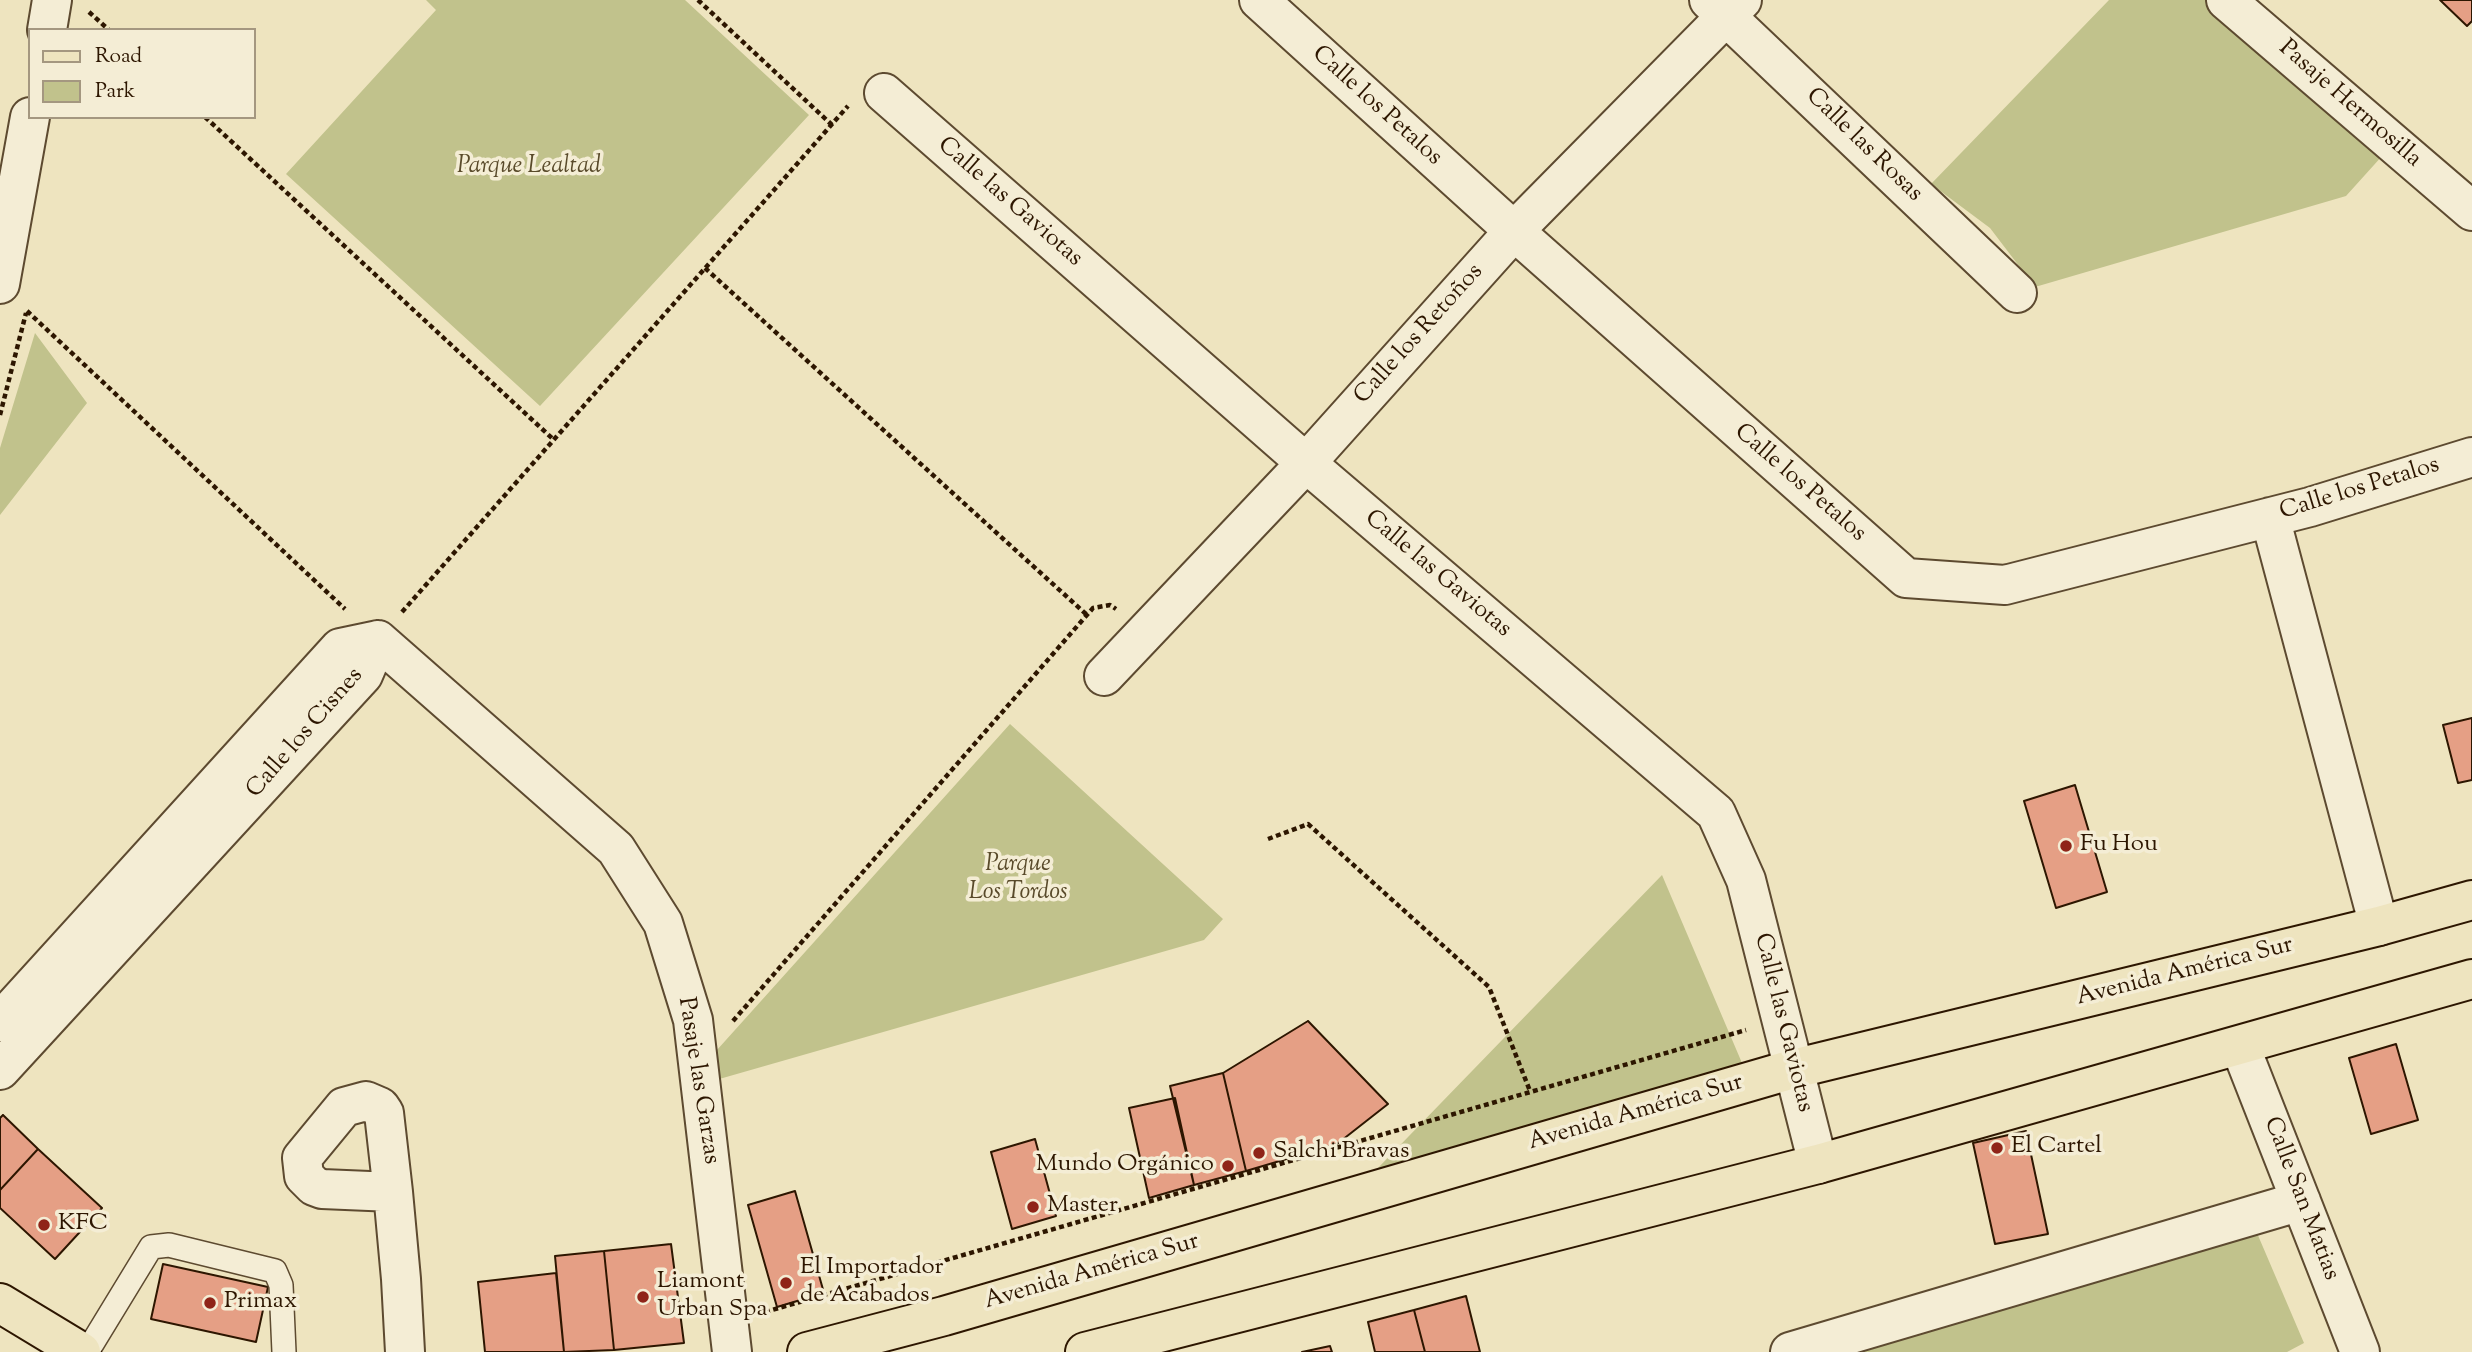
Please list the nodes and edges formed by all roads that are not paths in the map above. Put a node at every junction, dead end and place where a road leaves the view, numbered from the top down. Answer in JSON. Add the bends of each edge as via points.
{"nodes":[{"id":1,"x":52,"y":0,"type":"edge"},
{"id":2,"x":1259,"y":0,"type":"edge"},
{"id":3,"x":2225,"y":0,"type":"edge"},
{"id":4,"x":1726,"y":5,"type":"edge"},
{"id":5,"x":47,"y":28,"type":"edge"},
{"id":6,"x":884,"y":93,"type":"road end"},
{"id":7,"x":30,"y":119,"type":"edge"},
{"id":8,"x":2472,"y":211,"type":"edge"},
{"id":9,"x":1514,"y":232,"type":"junction"},
{"id":10,"x":9,"y":293,"type":"edge"},
{"id":11,"x":2017,"y":293,"type":"dead end"},
{"id":12,"x":2472,"y":457,"type":"edge"},
{"id":13,"x":1306,"y":463,"type":"junction"},
{"id":14,"x":2270,"y":517,"type":"junction"},
{"id":15,"x":378,"y":639,"type":"junction"},
{"id":16,"x":1104,"y":676,"type":"dead end"},
{"id":17,"x":2472,"y":900,"type":"edge"},
{"id":18,"x":2379,"y":926,"type":"junction"},
{"id":19,"x":2472,"y":979,"type":"edge"},
{"id":20,"x":0,"y":1022,"type":"edge"},
{"id":21,"x":2240,"y":1046,"type":"junction"},
{"id":22,"x":1793,"y":1069,"type":"junction"},
{"id":23,"x":0,"y":1070,"type":"edge"},
{"id":24,"x":1818,"y":1164,"type":"junction"},
{"id":25,"x":393,"y":1192,"type":"dead end"},
{"id":26,"x":2301,"y":1201,"type":"junction"},
{"id":27,"x":0,"y":1303,"type":"edge"},
{"id":28,"x":730,"y":1338,"type":"edge"},
{"id":29,"x":80,"y":1352,"type":"edge"},
{"id":30,"x":87,"y":1352,"type":"edge"},
{"id":31,"x":284,"y":1352,"type":"edge"},
{"id":32,"x":405,"y":1352,"type":"edge"},
{"id":33,"x":807,"y":1352,"type":"edge"},
{"id":34,"x":1085,"y":1352,"type":"edge"},
{"id":35,"x":1790,"y":1352,"type":"edge"},
{"id":36,"x":2360,"y":1352,"type":"edge"}],
"edges":[{"from":1,"to":5,"type":"street"},
{"from":2,"to":9,"type":"street","name":"Calle los Petalos"},
{"from":3,"to":8,"type":"street","name":"Pasaje Hermosilla"},
{"from":4,"to":9,"type":"street","name":"Calle los Retoños"},
{"from":4,"to":11,"type":"street","name":"Calle las Rosas"},
{"from":6,"to":13,"type":"street","name":"Calle las Gaviotas"},
{"from":7,"to":10,"type":"street"},
{"from":9,"to":13,"type":"street","name":"Calle los Retoños"},
{"from":9,"to":14,"type":"street","name":"Calle los Petalos","via":[[1906,578],[2005,585]]},
{"from":12,"to":14,"type":"street","name":"Calle los Petalos"},
{"from":13,"to":16,"type":"street","name":"Calle los Retoños"},
{"from":13,"to":22,"type":"street","name":"Calle las Gaviotas","via":[[1716,813],[1746,880]]},
{"from":14,"to":18,"type":"street"},
{"from":15,"to":20,"type":"street","name":"Calle los Cisnes","via":[[340,648]]},
{"from":15,"to":23,"type":"street","name":"Calle los Cisnes","via":[[363,675]]},
{"from":15,"to":28,"type":"street","name":"Pasaje las Garzas","via":[[616,849],[663,923],[692,1020]]},
{"from":17,"to":18,"type":"main road","name":"Avenida América Sur"},
{"from":18,"to":22,"type":"main road","name":"Avenida América Sur"},
{"from":19,"to":21,"type":"main road"},
{"from":21,"to":24,"type":"main road"},
{"from":21,"to":26,"type":"street","name":"Calle San Matias"},
{"from":22,"to":24,"type":"street","name":"Calle las Gaviotas"},
{"from":22,"to":33,"type":"main road","name":"Avenida América Sur"},
{"from":24,"to":34,"type":"main road"},
{"from":25,"to":32,"type":"street"},
{"from":26,"to":35,"type":"street"},
{"from":26,"to":36,"type":"street","name":"Calle San Matias"},
{"from":27,"to":29,"type":"main road"},
{"from":30,"to":31,"type":"lane","via":[[151,1247],[169,1245],[275,1271],[281,1285]]}]}
